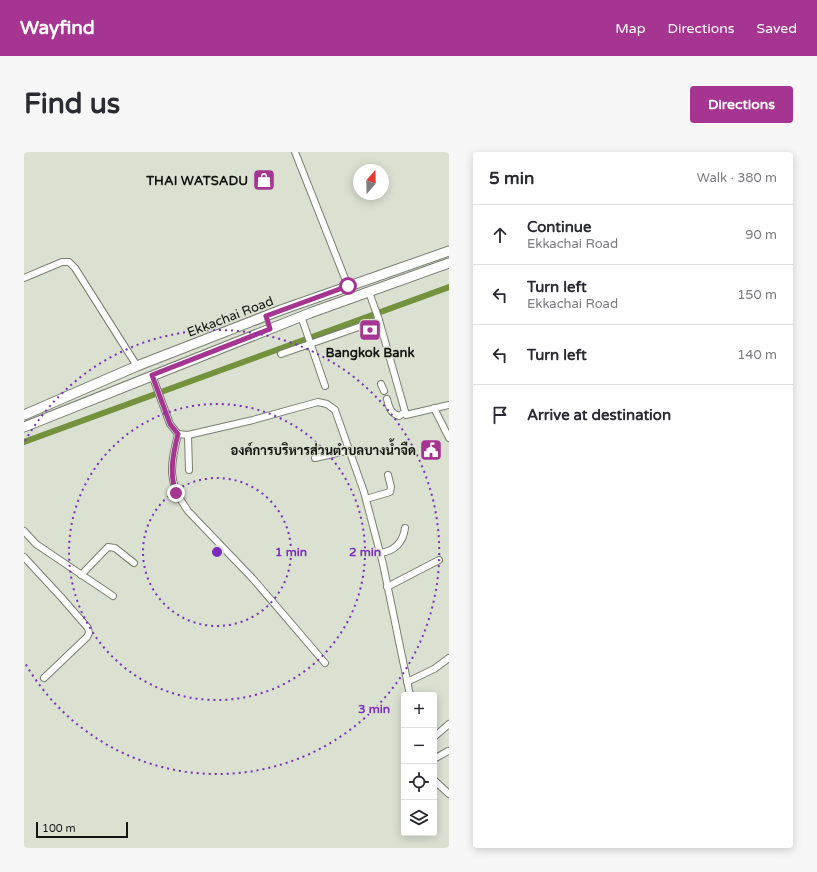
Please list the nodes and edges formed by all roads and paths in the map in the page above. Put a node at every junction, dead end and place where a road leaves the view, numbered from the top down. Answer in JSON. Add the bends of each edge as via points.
{"nodes":[{"id":1,"x":296,"y":152,"type":"edge"},
{"id":2,"x":449,"y":251,"type":"edge"},
{"id":3,"x":449,"y":263,"type":"edge"},
{"id":4,"x":24,"y":278,"type":"edge"},
{"id":5,"x":348,"y":286,"type":"junction"},
{"id":6,"x":369,"y":292,"type":"junction"},
{"id":7,"x":266,"y":316,"type":"junction"},
{"id":8,"x":301,"y":316,"type":"junction"},
{"id":9,"x":379,"y":319,"type":"junction"},
{"id":10,"x":270,"y":329,"type":"junction"},
{"id":11,"x":311,"y":342,"type":"junction"},
{"id":12,"x":281,"y":354,"type":"dead end"},
{"id":13,"x":137,"y":366,"type":"junction"},
{"id":14,"x":153,"y":378,"type":"junction"},
{"id":15,"x":381,"y":384,"type":"dead end"},
{"id":16,"x":325,"y":386,"type":"dead end"},
{"id":17,"x":384,"y":391,"type":"dead end"},
{"id":18,"x":387,"y":399,"type":"dead end"},
{"id":19,"x":449,"y":405,"type":"edge"},
{"id":20,"x":434,"y":408,"type":"junction"},
{"id":21,"x":405,"y":412,"type":"junction"},
{"id":22,"x":24,"y":415,"type":"edge"},
{"id":23,"x":24,"y":427,"type":"edge"},
{"id":24,"x":178,"y":434,"type":"junction"},
{"id":25,"x":188,"y":435,"type":"junction"},
{"id":26,"x":449,"y":438,"type":"edge"},
{"id":27,"x":350,"y":450,"type":"junction"},
{"id":28,"x":315,"y":458,"type":"dead end"},
{"id":29,"x":189,"y":470,"type":"dead end"},
{"id":30,"x":388,"y":475,"type":"dead end"},
{"id":31,"x":366,"y":499,"type":"junction"},
{"id":32,"x":404,"y":528,"type":"dead end"},
{"id":33,"x":24,"y":531,"type":"edge"},
{"id":34,"x":380,"y":553,"type":"junction"},
{"id":35,"x":24,"y":557,"type":"edge"},
{"id":36,"x":439,"y":560,"type":"dead end"},
{"id":37,"x":134,"y":563,"type":"dead end"},
{"id":38,"x":81,"y":575,"type":"junction"},
{"id":39,"x":387,"y":587,"type":"junction"},
{"id":40,"x":114,"y":596,"type":"dead end"},
{"id":41,"x":449,"y":658,"type":"edge"},
{"id":42,"x":325,"y":663,"type":"dead end"},
{"id":43,"x":44,"y":678,"type":"dead end"},
{"id":44,"x":407,"y":682,"type":"junction"},
{"id":45,"x":409,"y":692,"type":"edge"},
{"id":46,"x":449,"y":724,"type":"edge"},
{"id":47,"x":437,"y":734,"type":"edge"},
{"id":48,"x":448,"y":751,"type":"dead end"},
{"id":49,"x":437,"y":757,"type":"edge"},
{"id":50,"x":437,"y":783,"type":"edge"},
{"id":51,"x":449,"y":794,"type":"edge"}],
"edges":[{"from":1,"to":5,"type":"street"},
{"from":2,"to":5,"type":"main road","name":"Ekkachai Road"},
{"from":3,"to":6,"type":"main road","name":"Ekkachai Road"},
{"from":4,"to":13,"type":"street","via":[[62,262],[69,262]]},
{"from":5,"to":7,"type":"main road","name":"Ekkachai Road"},
{"from":6,"to":8,"type":"main road","name":"Ekkachai Road"},
{"from":6,"to":9,"type":"street"},
{"from":7,"to":10,"type":"main road"},
{"from":7,"to":13,"type":"main road","name":"Ekkachai Road"},
{"from":8,"to":10,"type":"main road","name":"Ekkachai Road"},
{"from":8,"to":11,"type":"street"},
{"from":9,"to":11,"type":"street"},
{"from":9,"to":21,"type":"street"},
{"from":10,"to":14,"type":"main road","name":"Ekkachai Road"},
{"from":11,"to":12,"type":"street"},
{"from":11,"to":16,"type":"street"},
{"from":13,"to":22,"type":"main road","name":"Ekkachai Road"},
{"from":14,"to":23,"type":"main road","name":"Ekkachai Road"},
{"from":14,"to":24,"type":"street","via":[[170,424]]},
{"from":15,"to":17,"type":"street"},
{"from":18,"to":21,"type":"street","via":[[394,414],[399,416]]},
{"from":19,"to":20,"type":"street"},
{"from":20,"to":21,"type":"street","via":[[406,415]]},
{"from":20,"to":26,"type":"street"},
{"from":24,"to":25,"type":"street"},
{"from":24,"to":42,"type":"street","via":[[172,472],[173,485],[180,499]]},
{"from":25,"to":27,"type":"street","via":[[323,402],[335,410]]},
{"from":25,"to":29,"type":"street"},
{"from":27,"to":28,"type":"street"},
{"from":27,"to":31,"type":"street"},
{"from":30,"to":31,"type":"street","via":[[390,492]]},
{"from":31,"to":34,"type":"street"},
{"from":32,"to":34,"type":"street","via":[[404,536],[396,548]]},
{"from":33,"to":38,"type":"street","via":[[36,544]]},
{"from":34,"to":39,"type":"street"},
{"from":35,"to":43,"type":"street","via":[[62,597],[88,628],[89,633]]},
{"from":36,"to":39,"type":"street"},
{"from":37,"to":38,"type":"street","via":[[115,548],[108,547]]},
{"from":38,"to":40,"type":"street"},
{"from":39,"to":44,"type":"street"},
{"from":41,"to":44,"type":"street","via":[[434,669]]},
{"from":44,"to":45,"type":"street"},
{"from":46,"to":47,"type":"street"},
{"from":48,"to":49,"type":"street"},
{"from":50,"to":51,"type":"street"}]}
